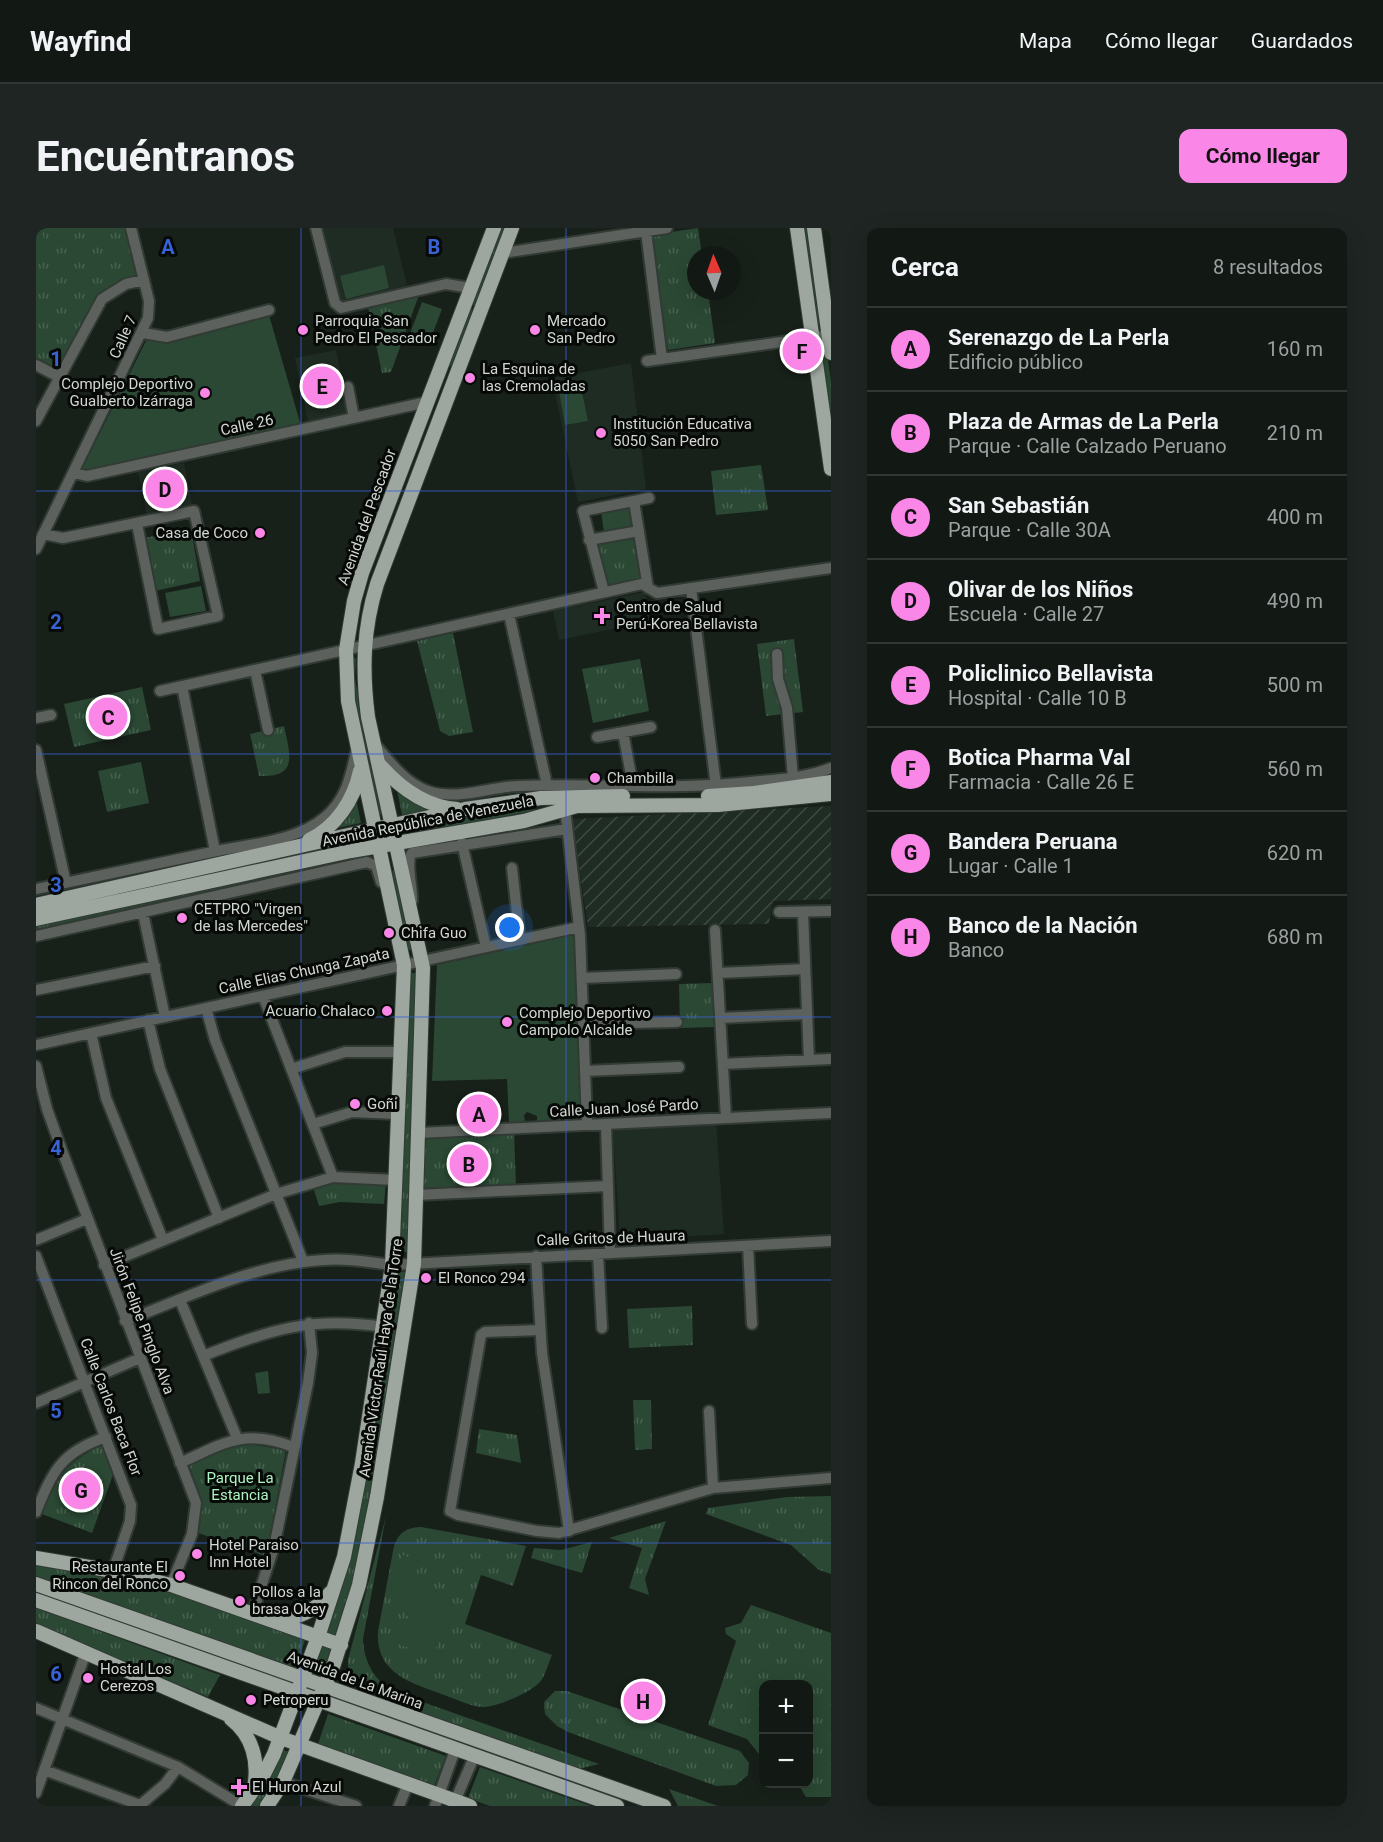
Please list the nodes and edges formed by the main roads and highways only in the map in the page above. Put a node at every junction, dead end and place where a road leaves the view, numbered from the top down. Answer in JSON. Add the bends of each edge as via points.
{"nodes":[{"id":1,"x":494,"y":228,"type":"edge"},
{"id":2,"x":512,"y":228,"type":"edge"},
{"id":3,"x":797,"y":228,"type":"edge"},
{"id":4,"x":814,"y":228,"type":"edge"},
{"id":5,"x":830,"y":335,"type":"edge"},
{"id":6,"x":831,"y":353,"type":"edge"},
{"id":7,"x":831,"y":469,"type":"edge"},
{"id":8,"x":379,"y":764,"type":"junction"},
{"id":9,"x":361,"y":766,"type":"junction"},
{"id":10,"x":831,"y":777,"type":"edge"},
{"id":11,"x":831,"y":782,"type":"edge"},
{"id":12,"x":809,"y":785,"type":"junction"},
{"id":13,"x":831,"y":794,"type":"edge"},
{"id":14,"x":465,"y":809,"type":"junction"},
{"id":15,"x":393,"y":825,"type":"junction"},
{"id":16,"x":375,"y":829,"type":"junction"},
{"id":17,"x":396,"y":842,"type":"junction"},
{"id":18,"x":379,"y":846,"type":"junction"},
{"id":19,"x":290,"y":847,"type":"junction"},
{"id":20,"x":36,"y":905,"type":"edge"},
{"id":21,"x":36,"y":919,"type":"edge"},
{"id":22,"x":36,"y":1558,"type":"edge"},
{"id":23,"x":36,"y":1584,"type":"edge"},
{"id":24,"x":335,"y":1587,"type":"junction"},
{"id":25,"x":36,"y":1600,"type":"edge"},
{"id":26,"x":270,"y":1621,"type":"junction"},
{"id":27,"x":36,"y":1631,"type":"edge"},
{"id":28,"x":318,"y":1637,"type":"junction"},
{"id":29,"x":341,"y":1645,"type":"junction"},
{"id":30,"x":303,"y":1678,"type":"junction"},
{"id":31,"x":324,"y":1686,"type":"junction"},
{"id":32,"x":297,"y":1694,"type":"junction"},
{"id":33,"x":318,"y":1702,"type":"junction"},
{"id":34,"x":225,"y":1714,"type":"junction"},
{"id":35,"x":281,"y":1738,"type":"junction"},
{"id":36,"x":477,"y":1740,"type":"junction"},
{"id":37,"x":436,"y":1743,"type":"junction"},
{"id":38,"x":299,"y":1745,"type":"junction"},
{"id":39,"x":538,"y":1762,"type":"junction"},
{"id":40,"x":502,"y":1767,"type":"junction"},
{"id":41,"x":253,"y":1790,"type":"junction"},
{"id":42,"x":436,"y":1800,"type":"edge"},
{"id":43,"x":454,"y":1803,"type":"edge"},
{"id":44,"x":242,"y":1806,"type":"edge"},
{"id":45,"x":267,"y":1806,"type":"edge"},
{"id":46,"x":470,"y":1806,"type":"edge"},
{"id":47,"x":617,"y":1806,"type":"edge"},
{"id":48,"x":664,"y":1806,"type":"edge"}],
"edges":[{"from":1,"to":9,"type":"main road","name":"Avenida del Pescador","via":[[360,579],[346,650],[348,701]]},
{"from":2,"to":8,"type":"main road","via":[[377,584],[368,618],[364,682]]},
{"from":3,"to":7,"type":"main road"},
{"from":4,"to":5,"type":"main road"},
{"from":5,"to":6,"type":"main road"},
{"from":8,"to":14,"type":"main road","via":[[412,794],[438,805]]},
{"from":8,"to":15,"type":"main road"},
{"from":9,"to":16,"type":"main road","name":"Avenida del Pescador"},
{"from":9,"to":19,"type":"main road","via":[[342,813],[324,831]]},
{"from":10,"to":12,"type":"main road"},
{"from":11,"to":12,"type":"main road","name":"Avenida República de Venezuela"},
{"from":12,"to":14,"type":"main road","name":"Avenida República de Venezuela","via":[[716,796],[541,798]]},
{"from":13,"to":17,"type":"main road","name":"Avenida República de Venezuela","via":[[738,804],[586,806],[524,821]]},
{"from":14,"to":15,"type":"main road","name":"Avenida República de Venezuela"},
{"from":15,"to":16,"type":"main road","name":"Avenida República de Venezuela"},
{"from":15,"to":17,"type":"main road","name":"Avenida Víctor Raúl Haya de la Torre"},
{"from":16,"to":18,"type":"main road","name":"Avenida Víctor Raúl Haya de la Torre"},
{"from":16,"to":19,"type":"main road","name":"Avenida República de Venezuela"},
{"from":17,"to":18,"type":"main road","name":"Avenida República de Venezuela"},
{"from":17,"to":29,"type":"main road","name":"Avenida Víctor Raúl Haya de la Torre","via":[[422,961],[414,1264],[368,1549]]},
{"from":18,"to":21,"type":"main road","name":"Avenida República de Venezuela"},
{"from":18,"to":24,"type":"main road","name":"Avenida Víctor Raúl Haya de la Torre","via":[[404,965],[392,1265],[362,1463]]},
{"from":19,"to":20,"type":"main road","name":"Avenida República de Venezuela"},
{"from":22,"to":26,"type":"main road","name":"Avenida de La Marina","via":[[171,1585]]},
{"from":23,"to":30,"type":"main road","name":"Avenida de La Marina"},
{"from":24,"to":26,"type":"main road","via":[[309,1612]]},
{"from":24,"to":28,"type":"main road","name":"Avenida Víctor Raúl Haya de la Torre"},
{"from":25,"to":32,"type":"main road"},
{"from":26,"to":28,"type":"main road","name":"Avenida de La Marina"},
{"from":27,"to":34,"type":"main road"},
{"from":28,"to":29,"type":"main road","name":"Avenida de La Marina"},
{"from":28,"to":30,"type":"main road","name":"Avenida Víctor Raúl Haya de la Torre"},
{"from":29,"to":31,"type":"main road","name":"Avenida Víctor Raúl Haya de la Torre"},
{"from":30,"to":31,"type":"main road","name":"Avenida de La Marina"},
{"from":30,"to":32,"type":"main road","name":"Avenida Víctor Raúl Haya de la Torre"},
{"from":31,"to":33,"type":"main road","name":"Avenida Víctor Raúl Haya de la Torre"},
{"from":31,"to":36,"type":"main road","name":"Avenida de La Marina"},
{"from":32,"to":33,"type":"main road"},
{"from":32,"to":35,"type":"main road","name":"Avenida Víctor Raúl Haya de la Torre"},
{"from":33,"to":37,"type":"main road"},
{"from":33,"to":38,"type":"main road","name":"Avenida Víctor Raúl Haya de la Torre"},
{"from":34,"to":35,"type":"main road"},
{"from":34,"to":41,"type":"main road","via":[[245,1734],[253,1749]]},
{"from":35,"to":38,"type":"main road"},
{"from":35,"to":41,"type":"main road","name":"Avenida Víctor Raúl Haya de la Torre"},
{"from":36,"to":37,"type":"main road","via":[[482,1745],[480,1752],[447,1742]]},
{"from":36,"to":39,"type":"main road","name":"Avenida de La Marina"},
{"from":37,"to":40,"type":"main road"},
{"from":38,"to":42,"type":"main road","via":[[408,1784]]},
{"from":38,"to":45,"type":"main road","name":"Avenida Víctor Raúl Haya de la Torre","via":[[283,1782]]},
{"from":39,"to":40,"type":"main road","via":[[529,1764],[496,1755],[494,1759]]},
{"from":39,"to":48,"type":"main road","name":"Avenida de La Marina"},
{"from":40,"to":47,"type":"main road"},
{"from":41,"to":44,"type":"main road","name":"Avenida Víctor Raúl Haya de la Torre"},
{"from":42,"to":43,"type":"main road"},
{"from":43,"to":46,"type":"main road"}]}
